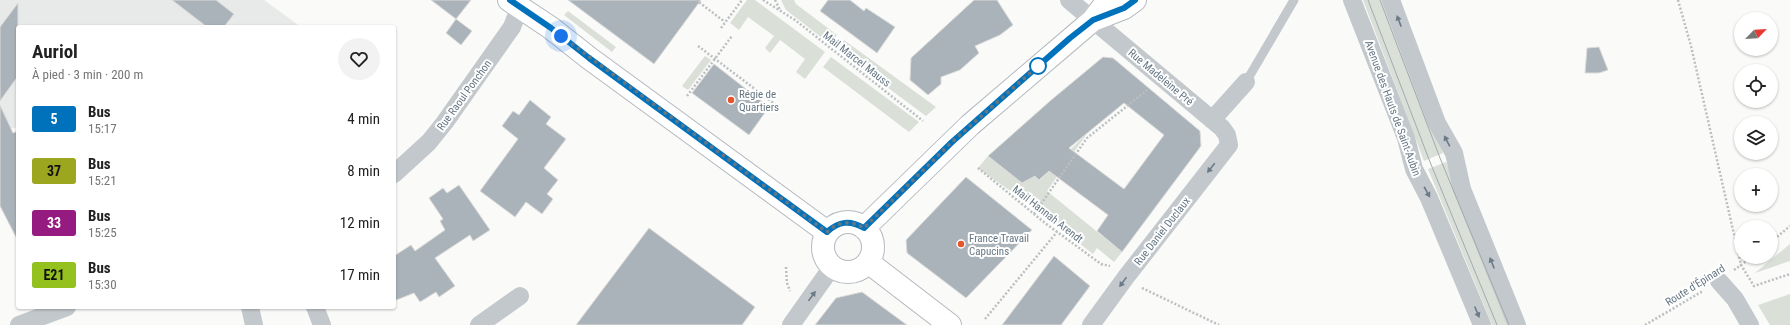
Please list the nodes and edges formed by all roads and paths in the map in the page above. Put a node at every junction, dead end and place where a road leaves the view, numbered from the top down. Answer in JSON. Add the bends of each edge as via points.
{"nodes":[{"id":1,"x":696,"y":0,"type":"edge"},
{"id":2,"x":742,"y":0,"type":"edge"},
{"id":3,"x":763,"y":0,"type":"edge"},
{"id":4,"x":775,"y":0,"type":"edge"},
{"id":5,"x":1069,"y":0,"type":"edge"},
{"id":6,"x":1108,"y":0,"type":"edge"},
{"id":7,"x":1135,"y":0,"type":"edge"},
{"id":8,"x":1294,"y":0,"type":"edge"},
{"id":9,"x":1352,"y":0,"type":"edge"},
{"id":10,"x":1391,"y":0,"type":"edge"},
{"id":11,"x":1678,"y":0,"type":"edge"},
{"id":12,"x":517,"y":2,"type":"edge"},
{"id":13,"x":780,"y":11,"type":"junction"},
{"id":14,"x":1093,"y":20,"type":"junction"},
{"id":15,"x":725,"y":22,"type":"junction"},
{"id":16,"x":721,"y":28,"type":"dead end"},
{"id":17,"x":732,"y":36,"type":"dead end"},
{"id":18,"x":698,"y":46,"type":"dead end"},
{"id":19,"x":715,"y":59,"type":"junction"},
{"id":20,"x":1246,"y":82,"type":"joint"},
{"id":21,"x":1152,"y":86,"type":"dead end"},
{"id":22,"x":687,"y":96,"type":"dead end"},
{"id":23,"x":780,"y":108,"type":"dead end"},
{"id":24,"x":923,"y":120,"type":"dead end"},
{"id":25,"x":1212,"y":120,"type":"junction"},
{"id":26,"x":1227,"y":135,"type":"joint"},
{"id":27,"x":978,"y":168,"type":"dead end"},
{"id":28,"x":396,"y":172,"type":"edge"},
{"id":29,"x":1034,"y":214,"type":"junction"},
{"id":30,"x":1790,"y":226,"type":"edge"},
{"id":31,"x":864,"y":228,"type":"junction"},
{"id":32,"x":827,"y":232,"type":"junction"},
{"id":33,"x":1057,"y":232,"type":"junction"},
{"id":34,"x":1778,"y":236,"type":"edge"},
{"id":35,"x":868,"y":262,"type":"junction"},
{"id":36,"x":1741,"y":265,"type":"junction"},
{"id":37,"x":1111,"y":266,"type":"dead end"},
{"id":38,"x":786,"y":267,"type":"dead end"},
{"id":39,"x":832,"y":267,"type":"junction"},
{"id":40,"x":1790,"y":274,"type":"edge"},
{"id":41,"x":1719,"y":281,"type":"junction"},
{"id":42,"x":1138,"y":287,"type":"dead end"},
{"id":43,"x":790,"y":291,"type":"dead end"},
{"id":44,"x":520,"y":296,"type":"dead end"},
{"id":45,"x":61,"y":309,"type":"edge"},
{"id":46,"x":250,"y":309,"type":"edge"},
{"id":47,"x":316,"y":309,"type":"edge"},
{"id":48,"x":985,"y":319,"type":"dead end"},
{"id":49,"x":19,"y":325,"type":"edge"},
{"id":50,"x":254,"y":325,"type":"edge"},
{"id":51,"x":322,"y":325,"type":"edge"},
{"id":52,"x":479,"y":325,"type":"edge"},
{"id":53,"x":790,"y":325,"type":"edge"},
{"id":54,"x":950,"y":325,"type":"edge"},
{"id":55,"x":1091,"y":325,"type":"edge"},
{"id":56,"x":1219,"y":325,"type":"edge"},
{"id":57,"x":1482,"y":325,"type":"edge"},
{"id":58,"x":1517,"y":325,"type":"edge"},
{"id":59,"x":1644,"y":325,"type":"edge"},
{"id":60,"x":1750,"y":325,"type":"edge"}],
"edges":[{"from":1,"to":15,"type":"path"},
{"from":2,"to":15,"type":"path"},
{"from":3,"to":13,"type":"path","name":"Mail Marcel Mauss"},
{"from":4,"to":13,"type":"path"},
{"from":5,"to":14,"type":"street","name":"Rue Madeleine Pré"},
{"from":6,"to":14,"type":"main road"},
{"from":7,"to":14,"type":"main road","via":[[1124,8]]},
{"from":8,"to":20,"type":"lane"},
{"from":9,"to":57,"type":"street","name":"Avenue des Hauts de Saint-Aubin","one_way":true,"via":[[1406,138],[1414,169],[1430,198]]},
{"from":58,"to":10,"type":"street","one_way":true,"via":[[1462,189],[1454,153],[1437,123]]},
{"from":11,"to":36,"type":"path","via":[[1691,46]]},
{"from":12,"to":28,"type":"street","name":"Rue Raoul Ponchon","via":[[512,27],[507,36],[445,122]]},
{"from":12,"to":32,"type":"main road"},
{"from":13,"to":24,"type":"path","name":"Mail Marcel Mauss"},
{"from":14,"to":25,"type":"street","name":"Rue Madeleine Pré"},
{"from":14,"to":31,"type":"main road","via":[[970,125]]},
{"from":15,"to":16,"type":"path"},
{"from":17,"to":19,"type":"path"},
{"from":18,"to":19,"type":"path"},
{"from":19,"to":22,"type":"path"},
{"from":19,"to":23,"type":"path"},
{"from":20,"to":25,"type":"street"},
{"from":21,"to":29,"type":"path","via":[[1087,138]]},
{"from":25,"to":26,"type":"street","name":"Rue Madeleine Pré"},
{"from":26,"to":55,"type":"street","name":"Rue Daniel Duclaux","one_way":true,"via":[[1229,145]]},
{"from":27,"to":29,"type":"path","name":"Mail Hannah Arendt"},
{"from":29,"to":33,"type":"path","name":"Mail Hannah Arendt"},
{"from":30,"to":34,"type":"path"},
{"from":31,"to":32,"type":"main road","via":[[849,222],[833,226]]},
{"from":31,"to":35,"type":"main road","via":[[872,240],[873,248]]},
{"from":32,"to":39,"type":"main road","via":[[822,246],[826,261]]},
{"from":33,"to":37,"type":"path","name":"Mail Hannah Arendt","via":[[1101,264]]},
{"from":33,"to":48,"type":"path"},
{"from":35,"to":39,"type":"main road","via":[[855,272],[847,273]]},
{"from":35,"to":54,"type":"main road"},
{"from":36,"to":40,"type":"path","via":[[1754,286]]},
{"from":36,"to":41,"type":"path","name":"Route d'Épinard"},
{"from":38,"to":43,"type":"path"},
{"from":53,"to":39,"type":"street","one_way":true},
{"from":41,"to":59,"type":"path","name":"Route d'Épinard"},
{"from":41,"to":60,"type":"street","via":[[1735,299]]},
{"from":42,"to":56,"type":"path"},
{"from":44,"to":52,"type":"street"},
{"from":45,"to":49,"type":"street"},
{"from":46,"to":50,"type":"street"},
{"from":47,"to":51,"type":"street"}]}
